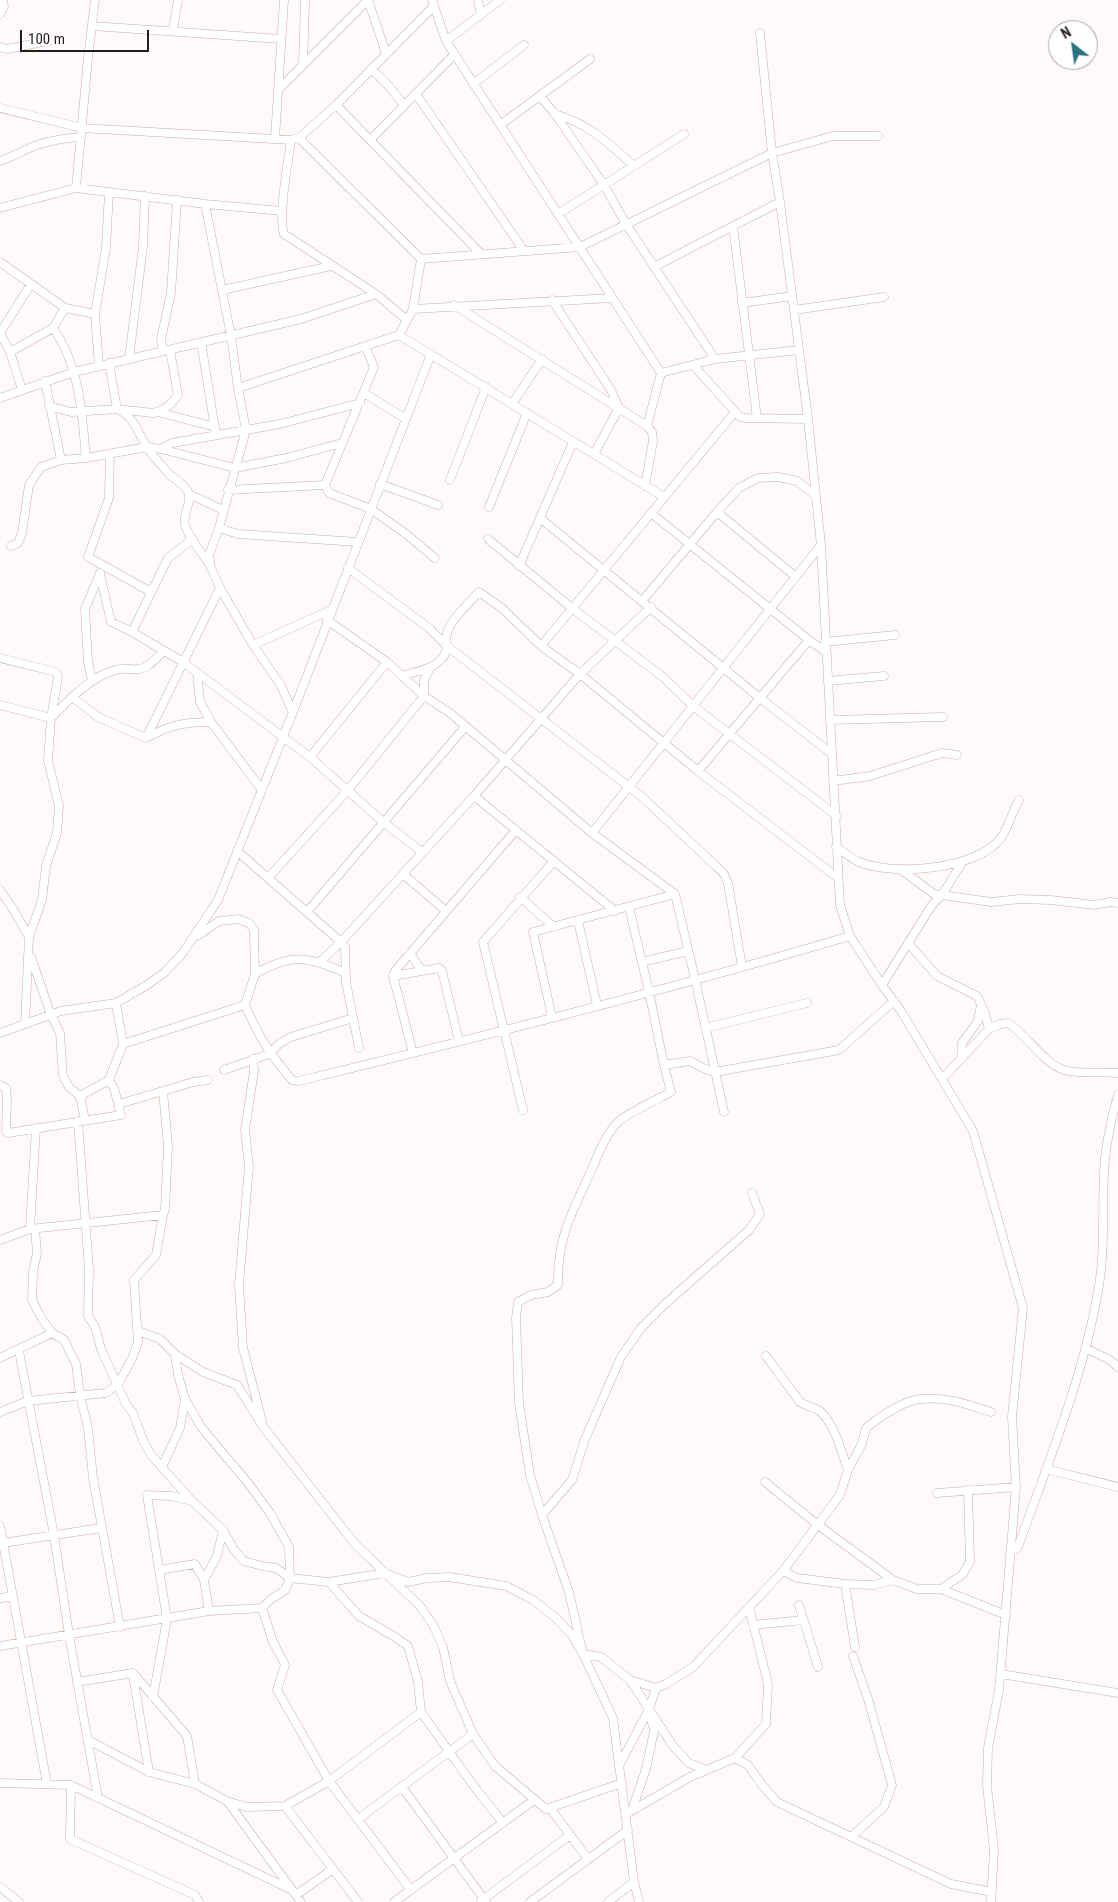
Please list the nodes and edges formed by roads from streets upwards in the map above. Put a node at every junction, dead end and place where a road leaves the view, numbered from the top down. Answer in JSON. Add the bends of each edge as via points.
{"nodes":[{"id":1,"x":4,"y":0,"type":"edge"},
{"id":2,"x":95,"y":0,"type":"edge"},
{"id":3,"x":178,"y":0,"type":"edge"},
{"id":4,"x":284,"y":0,"type":"edge"},
{"id":5,"x":305,"y":0,"type":"edge"},
{"id":6,"x":368,"y":0,"type":"edge"},
{"id":7,"x":478,"y":0,"type":"edge"},
{"id":8,"x":500,"y":0,"type":"edge"},
{"id":9,"x":433,"y":3,"type":"edge"},
{"id":10,"x":0,"y":14,"type":"edge"},
{"id":11,"x":481,"y":15,"type":"junction"},
{"id":12,"x":92,"y":26,"type":"junction"},
{"id":13,"x":173,"y":30,"type":"junction"},
{"id":14,"x":760,"y":32,"type":"dead end"},
{"id":15,"x":58,"y":39,"type":"dead end"},
{"id":16,"x":281,"y":39,"type":"junction"},
{"id":17,"x":446,"y":41,"type":"junction"},
{"id":18,"x":524,"y":45,"type":"dead end"},
{"id":19,"x":0,"y":47,"type":"edge"},
{"id":20,"x":386,"y":54,"type":"junction"},
{"id":21,"x":454,"y":55,"type":"junction"},
{"id":22,"x":590,"y":59,"type":"dead end"},
{"id":23,"x":303,"y":65,"type":"junction"},
{"id":24,"x":371,"y":69,"type":"junction"},
{"id":25,"x":473,"y":84,"type":"junction"},
{"id":26,"x":278,"y":90,"type":"junction"},
{"id":27,"x":416,"y":94,"type":"junction"},
{"id":28,"x":540,"y":96,"type":"junction"},
{"id":29,"x":336,"y":105,"type":"junction"},
{"id":30,"x":404,"y":105,"type":"junction"},
{"id":31,"x":0,"y":108,"type":"edge"},
{"id":32,"x":555,"y":114,"type":"junction"},
{"id":33,"x":500,"y":125,"type":"junction"},
{"id":34,"x":82,"y":128,"type":"junction"},
{"id":35,"x":684,"y":134,"type":"dead end"},
{"id":36,"x":878,"y":136,"type":"dead end"},
{"id":37,"x":81,"y":137,"type":"junction"},
{"id":38,"x":275,"y":138,"type":"junction"},
{"id":39,"x":299,"y":138,"type":"junction"},
{"id":40,"x":291,"y":140,"type":"junction"},
{"id":41,"x":370,"y":140,"type":"junction"},
{"id":42,"x":772,"y":153,"type":"junction"},
{"id":43,"x":0,"y":161,"type":"edge"},
{"id":44,"x":634,"y":166,"type":"junction"},
{"id":45,"x":604,"y":185,"type":"junction"},
{"id":46,"x":76,"y":188,"type":"junction"},
{"id":47,"x":109,"y":192,"type":"junction"},
{"id":48,"x":145,"y":196,"type":"junction"},
{"id":49,"x":177,"y":200,"type":"junction"},
{"id":50,"x":780,"y":202,"type":"junction"},
{"id":51,"x":206,"y":204,"type":"junction"},
{"id":52,"x":0,"y":208,"type":"edge"},
{"id":53,"x":282,"y":210,"type":"junction"},
{"id":54,"x":558,"y":214,"type":"junction"},
{"id":55,"x":626,"y":224,"type":"junction"},
{"id":56,"x":733,"y":226,"type":"junction"},
{"id":57,"x":580,"y":247,"type":"junction"},
{"id":58,"x":524,"y":251,"type":"junction"},
{"id":59,"x":482,"y":254,"type":"junction"},
{"id":60,"x":421,"y":259,"type":"junction"},
{"id":61,"x":0,"y":262,"type":"edge"},
{"id":62,"x":331,"y":266,"type":"junction"},
{"id":63,"x":654,"y":267,"type":"junction"},
{"id":64,"x":31,"y":284,"type":"junction"},
{"id":65,"x":222,"y":290,"type":"junction"},
{"id":66,"x":376,"y":294,"type":"junction"},
{"id":67,"x":792,"y":296,"type":"junction"},
{"id":68,"x":884,"y":297,"type":"dead end"},
{"id":69,"x":612,"y":298,"type":"junction"},
{"id":70,"x":552,"y":300,"type":"junction"},
{"id":71,"x":742,"y":303,"type":"junction"},
{"id":72,"x":454,"y":305,"type":"junction"},
{"id":73,"x":65,"y":308,"type":"junction"},
{"id":74,"x":413,"y":309,"type":"junction"},
{"id":75,"x":794,"y":310,"type":"junction"},
{"id":76,"x":96,"y":314,"type":"junction"},
{"id":77,"x":407,"y":320,"type":"junction"},
{"id":78,"x":52,"y":328,"type":"junction"},
{"id":79,"x":0,"y":333,"type":"edge"},
{"id":80,"x":399,"y":335,"type":"junction"},
{"id":81,"x":231,"y":336,"type":"junction"},
{"id":82,"x":201,"y":342,"type":"junction"},
{"id":83,"x":365,"y":346,"type":"junction"},
{"id":84,"x":166,"y":350,"type":"junction"},
{"id":85,"x":799,"y":350,"type":"junction"},
{"id":86,"x":10,"y":352,"type":"junction"},
{"id":87,"x":431,"y":354,"type":"junction"},
{"id":88,"x":749,"y":355,"type":"junction"},
{"id":89,"x":128,"y":359,"type":"junction"},
{"id":90,"x":715,"y":359,"type":"junction"},
{"id":91,"x":542,"y":360,"type":"junction"},
{"id":92,"x":109,"y":364,"type":"junction"},
{"id":93,"x":693,"y":364,"type":"junction"},
{"id":94,"x":99,"y":366,"type":"junction"},
{"id":95,"x":74,"y":372,"type":"junction"},
{"id":96,"x":661,"y":373,"type":"junction"},
{"id":97,"x":44,"y":382,"type":"junction"},
{"id":98,"x":486,"y":387,"type":"junction"},
{"id":99,"x":238,"y":388,"type":"junction"},
{"id":100,"x":22,"y":390,"type":"junction"},
{"id":101,"x":364,"y":393,"type":"junction"},
{"id":102,"x":0,"y":398,"type":"edge"},
{"id":103,"x":360,"y":403,"type":"junction"},
{"id":104,"x":512,"y":404,"type":"junction"},
{"id":105,"x":49,"y":406,"type":"junction"},
{"id":106,"x":619,"y":408,"type":"junction"},
{"id":107,"x":117,"y":409,"type":"junction"},
{"id":108,"x":82,"y":411,"type":"junction"},
{"id":109,"x":158,"y":412,"type":"junction"},
{"id":110,"x":735,"y":412,"type":"junction"},
{"id":111,"x":527,"y":413,"type":"junction"},
{"id":112,"x":406,"y":418,"type":"junction"},
{"id":113,"x":757,"y":418,"type":"junction"},
{"id":114,"x":808,"y":418,"type":"junction"},
{"id":115,"x":647,"y":426,"type":"junction"},
{"id":116,"x":246,"y":430,"type":"junction"},
{"id":117,"x":216,"y":431,"type":"junction"},
{"id":118,"x":573,"y":442,"type":"junction"},
{"id":119,"x":342,"y":443,"type":"junction"},
{"id":120,"x":146,"y":447,"type":"junction"},
{"id":121,"x":161,"y":449,"type":"junction"},
{"id":122,"x":110,"y":454,"type":"junction"},
{"id":123,"x":594,"y":454,"type":"junction"},
{"id":124,"x":86,"y":458,"type":"junction"},
{"id":125,"x":61,"y":460,"type":"junction"},
{"id":126,"x":234,"y":468,"type":"junction"},
{"id":127,"x":450,"y":480,"type":"dead end"},
{"id":128,"x":380,"y":484,"type":"junction"},
{"id":129,"x":325,"y":485,"type":"junction"},
{"id":130,"x":645,"y":486,"type":"junction"},
{"id":131,"x":228,"y":490,"type":"junction"},
{"id":132,"x":189,"y":494,"type":"junction"},
{"id":133,"x":816,"y":496,"type":"junction"},
{"id":134,"x":664,"y":497,"type":"junction"},
{"id":135,"x":438,"y":506,"type":"dead end"},
{"id":136,"x":489,"y":507,"type":"dead end"},
{"id":137,"x":370,"y":509,"type":"junction"},
{"id":138,"x":223,"y":510,"type":"junction"},
{"id":139,"x":717,"y":512,"type":"junction"},
{"id":140,"x":651,"y":513,"type":"junction"},
{"id":141,"x":540,"y":518,"type":"junction"},
{"id":142,"x":219,"y":528,"type":"junction"},
{"id":143,"x":190,"y":535,"type":"junction"},
{"id":144,"x":488,"y":539,"type":"dead end"},
{"id":145,"x":358,"y":542,"type":"junction"},
{"id":146,"x":689,"y":544,"type":"junction"},
{"id":147,"x":821,"y":545,"type":"junction"},
{"id":148,"x":12,"y":546,"type":"dead end"},
{"id":149,"x":436,"y":558,"type":"dead end"},
{"id":150,"x":104,"y":564,"type":"junction"},
{"id":151,"x":520,"y":566,"type":"junction"},
{"id":152,"x":211,"y":568,"type":"junction"},
{"id":153,"x":348,"y":568,"type":"junction"},
{"id":154,"x":604,"y":571,"type":"junction"},
{"id":155,"x":100,"y":574,"type":"junction"},
{"id":156,"x":796,"y":577,"type":"junction"},
{"id":157,"x":220,"y":588,"type":"junction"},
{"id":158,"x":151,"y":592,"type":"junction"},
{"id":159,"x":642,"y":601,"type":"junction"},
{"id":160,"x":651,"y":607,"type":"junction"},
{"id":161,"x":771,"y":608,"type":"junction"},
{"id":162,"x":573,"y":609,"type":"junction"},
{"id":163,"x":331,"y":610,"type":"junction"},
{"id":164,"x":327,"y":620,"type":"junction"},
{"id":165,"x":132,"y":632,"type":"junction"},
{"id":166,"x":895,"y":635,"type":"dead end"},
{"id":167,"x":615,"y":640,"type":"junction"},
{"id":168,"x":809,"y":640,"type":"junction"},
{"id":169,"x":826,"y":642,"type":"junction"},
{"id":170,"x":253,"y":645,"type":"junction"},
{"id":171,"x":447,"y":646,"type":"junction"},
{"id":172,"x":541,"y":646,"type":"junction"},
{"id":173,"x":164,"y":651,"type":"junction"},
{"id":174,"x":826,"y":652,"type":"junction"},
{"id":175,"x":0,"y":658,"type":"edge"},
{"id":176,"x":183,"y":662,"type":"junction"},
{"id":177,"x":387,"y":662,"type":"junction"},
{"id":178,"x":724,"y":667,"type":"junction"},
{"id":179,"x":428,"y":670,"type":"junction"},
{"id":180,"x":197,"y":672,"type":"junction"},
{"id":181,"x":580,"y":674,"type":"junction"},
{"id":182,"x":402,"y":676,"type":"junction"},
{"id":183,"x":884,"y":676,"type":"dead end"},
{"id":184,"x":92,"y":681,"type":"junction"},
{"id":185,"x":828,"y":681,"type":"junction"},
{"id":186,"x":424,"y":696,"type":"junction"},
{"id":187,"x":72,"y":697,"type":"junction"},
{"id":188,"x":760,"y":698,"type":"junction"},
{"id":189,"x":0,"y":705,"type":"edge"},
{"id":190,"x":693,"y":706,"type":"junction"},
{"id":191,"x":293,"y":712,"type":"junction"},
{"id":192,"x":943,"y":717,"type":"dead end"},
{"id":193,"x":51,"y":718,"type":"junction"},
{"id":194,"x":543,"y":718,"type":"junction"},
{"id":195,"x":830,"y":720,"type":"junction"},
{"id":196,"x":211,"y":722,"type":"junction"},
{"id":197,"x":465,"y":727,"type":"junction"},
{"id":198,"x":729,"y":732,"type":"junction"},
{"id":199,"x":146,"y":738,"type":"junction"},
{"id":200,"x":282,"y":738,"type":"junction"},
{"id":201,"x":664,"y":743,"type":"junction"},
{"id":202,"x":832,"y":754,"type":"junction"},
{"id":203,"x":956,"y":755,"type":"dead end"},
{"id":204,"x":310,"y":757,"type":"junction"},
{"id":205,"x":506,"y":759,"type":"junction"},
{"id":206,"x":698,"y":771,"type":"junction"},
{"id":207,"x":833,"y":781,"type":"junction"},
{"id":208,"x":629,"y":787,"type":"junction"},
{"id":209,"x":262,"y":790,"type":"junction"},
{"id":210,"x":348,"y":790,"type":"junction"},
{"id":211,"x":474,"y":796,"type":"junction"},
{"id":212,"x":1019,"y":800,"type":"dead end"},
{"id":213,"x":836,"y":816,"type":"junction"},
{"id":214,"x":383,"y":822,"type":"junction"},
{"id":215,"x":516,"y":830,"type":"junction"},
{"id":216,"x":592,"y":833,"type":"junction"},
{"id":217,"x":836,"y":847,"type":"junction"},
{"id":218,"x":237,"y":852,"type":"junction"},
{"id":219,"x":422,"y":852,"type":"junction"},
{"id":220,"x":554,"y":861,"type":"junction"},
{"id":221,"x":963,"y":861,"type":"junction"},
{"id":222,"x":900,"y":869,"type":"junction"},
{"id":223,"x":403,"y":874,"type":"junction"},
{"id":224,"x":268,"y":878,"type":"junction"},
{"id":225,"x":838,"y":878,"type":"junction"},
{"id":226,"x":0,"y":890,"type":"edge"},
{"id":227,"x":675,"y":894,"type":"junction"},
{"id":228,"x":942,"y":895,"type":"junction"},
{"id":229,"x":520,"y":897,"type":"junction"},
{"id":230,"x":1118,"y":904,"type":"edge"},
{"id":231,"x":628,"y":907,"type":"junction"},
{"id":232,"x":446,"y":911,"type":"junction"},
{"id":233,"x":615,"y":911,"type":"junction"},
{"id":234,"x":307,"y":912,"type":"junction"},
{"id":235,"x":578,"y":920,"type":"junction"},
{"id":236,"x":554,"y":927,"type":"junction"},
{"id":237,"x":850,"y":936,"type":"junction"},
{"id":238,"x":29,"y":938,"type":"junction"},
{"id":239,"x":193,"y":938,"type":"junction"},
{"id":240,"x":341,"y":942,"type":"junction"},
{"id":241,"x":908,"y":944,"type":"junction"},
{"id":242,"x":688,"y":951,"type":"junction"},
{"id":243,"x":29,"y":952,"type":"junction"},
{"id":244,"x":410,"y":953,"type":"junction"},
{"id":245,"x":320,"y":962,"type":"junction"},
{"id":246,"x":642,"y":962,"type":"junction"},
{"id":247,"x":742,"y":967,"type":"junction"},
{"id":248,"x":422,"y":971,"type":"junction"},
{"id":249,"x":346,"y":973,"type":"junction"},
{"id":250,"x":255,"y":974,"type":"junction"},
{"id":251,"x":393,"y":976,"type":"junction"},
{"id":252,"x":695,"y":979,"type":"junction"},
{"id":253,"x":882,"y":986,"type":"junction"},
{"id":254,"x":649,"y":992,"type":"junction"},
{"id":255,"x":894,"y":1001,"type":"junction"},
{"id":256,"x":116,"y":1003,"type":"junction"},
{"id":257,"x":807,"y":1003,"type":"dead end"},
{"id":258,"x":244,"y":1005,"type":"junction"},
{"id":259,"x":597,"y":1005,"type":"junction"},
{"id":260,"x":981,"y":1005,"type":"junction"},
{"id":261,"x":51,"y":1015,"type":"junction"},
{"id":262,"x":552,"y":1017,"type":"junction"},
{"id":263,"x":353,"y":1018,"type":"junction"},
{"id":264,"x":26,"y":1024,"type":"junction"},
{"id":265,"x":705,"y":1028,"type":"junction"},
{"id":266,"x":504,"y":1029,"type":"junction"},
{"id":267,"x":989,"y":1029,"type":"junction"},
{"id":268,"x":0,"y":1033,"type":"edge"},
{"id":269,"x":459,"y":1041,"type":"junction"},
{"id":270,"x":123,"y":1044,"type":"junction"},
{"id":271,"x":359,"y":1048,"type":"dead end"},
{"id":272,"x":413,"y":1053,"type":"junction"},
{"id":273,"x":270,"y":1054,"type":"junction"},
{"id":274,"x":961,"y":1058,"type":"junction"},
{"id":275,"x":253,"y":1059,"type":"junction"},
{"id":276,"x":664,"y":1065,"type":"junction"},
{"id":277,"x":224,"y":1070,"type":"dead end"},
{"id":278,"x":715,"y":1072,"type":"junction"},
{"id":279,"x":1118,"y":1073,"type":"edge"},
{"id":280,"x":942,"y":1079,"type":"junction"},
{"id":281,"x":109,"y":1080,"type":"junction"},
{"id":282,"x":208,"y":1080,"type":"dead end"},
{"id":283,"x":0,"y":1085,"type":"edge"},
{"id":284,"x":163,"y":1091,"type":"junction"},
{"id":285,"x":1118,"y":1094,"type":"edge"},
{"id":286,"x":80,"y":1096,"type":"junction"},
{"id":287,"x":119,"y":1104,"type":"junction"},
{"id":288,"x":523,"y":1110,"type":"dead end"},
{"id":289,"x":724,"y":1112,"type":"dead end"},
{"id":290,"x":82,"y":1120,"type":"junction"},
{"id":291,"x":36,"y":1128,"type":"junction"},
{"id":292,"x":752,"y":1192,"type":"dead end"},
{"id":293,"x":163,"y":1215,"type":"junction"},
{"id":294,"x":84,"y":1222,"type":"junction"},
{"id":295,"x":33,"y":1229,"type":"junction"},
{"id":296,"x":0,"y":1240,"type":"edge"},
{"id":297,"x":138,"y":1332,"type":"junction"},
{"id":298,"x":52,"y":1333,"type":"junction"},
{"id":299,"x":1087,"y":1349,"type":"junction"},
{"id":300,"x":19,"y":1351,"type":"junction"},
{"id":301,"x":175,"y":1354,"type":"junction"},
{"id":302,"x":766,"y":1356,"type":"dead end"},
{"id":303,"x":0,"y":1358,"type":"edge"},
{"id":304,"x":1118,"y":1367,"type":"edge"},
{"id":305,"x":118,"y":1384,"type":"junction"},
{"id":306,"x":80,"y":1394,"type":"junction"},
{"id":307,"x":185,"y":1399,"type":"junction"},
{"id":308,"x":28,"y":1402,"type":"junction"},
{"id":309,"x":0,"y":1412,"type":"edge"},
{"id":310,"x":991,"y":1412,"type":"dead end"},
{"id":311,"x":264,"y":1428,"type":"junction"},
{"id":312,"x":162,"y":1467,"type":"junction"},
{"id":313,"x":1046,"y":1469,"type":"junction"},
{"id":314,"x":848,"y":1470,"type":"junction"},
{"id":315,"x":764,"y":1482,"type":"dead end"},
{"id":316,"x":1016,"y":1487,"type":"junction"},
{"id":317,"x":1118,"y":1487,"type":"edge"},
{"id":318,"x":968,"y":1490,"type":"junction"},
{"id":319,"x":937,"y":1493,"type":"dead end"},
{"id":320,"x":192,"y":1501,"type":"junction"},
{"id":321,"x":542,"y":1515,"type":"junction"},
{"id":322,"x":818,"y":1525,"type":"junction"},
{"id":323,"x":0,"y":1526,"type":"edge"},
{"id":324,"x":101,"y":1528,"type":"junction"},
{"id":325,"x":223,"y":1530,"type":"junction"},
{"id":326,"x":54,"y":1535,"type":"junction"},
{"id":327,"x":2,"y":1542,"type":"edge"},
{"id":328,"x":1010,"y":1553,"type":"junction"},
{"id":329,"x":159,"y":1570,"type":"junction"},
{"id":330,"x":783,"y":1571,"type":"junction"},
{"id":331,"x":385,"y":1572,"type":"junction"},
{"id":332,"x":290,"y":1578,"type":"junction"},
{"id":333,"x":204,"y":1580,"type":"junction"},
{"id":334,"x":893,"y":1580,"type":"junction"},
{"id":335,"x":329,"y":1582,"type":"junction"},
{"id":336,"x":845,"y":1584,"type":"junction"},
{"id":337,"x":941,"y":1589,"type":"junction"},
{"id":338,"x":13,"y":1596,"type":"junction"},
{"id":339,"x":0,"y":1598,"type":"edge"},
{"id":340,"x":799,"y":1605,"type":"dead end"},
{"id":341,"x":749,"y":1607,"type":"junction"},
{"id":342,"x":262,"y":1608,"type":"junction"},
{"id":343,"x":209,"y":1612,"type":"junction"},
{"id":344,"x":1006,"y":1615,"type":"junction"},
{"id":345,"x":167,"y":1619,"type":"junction"},
{"id":346,"x":803,"y":1620,"type":"junction"},
{"id":347,"x":753,"y":1625,"type":"junction"},
{"id":348,"x":120,"y":1627,"type":"junction"},
{"id":349,"x":69,"y":1635,"type":"junction"},
{"id":350,"x":21,"y":1643,"type":"junction"},
{"id":351,"x":0,"y":1646,"type":"edge"},
{"id":352,"x":855,"y":1647,"type":"dead end"},
{"id":353,"x":583,"y":1654,"type":"junction"},
{"id":354,"x":853,"y":1656,"type":"dead end"},
{"id":355,"x":818,"y":1668,"type":"dead end"},
{"id":356,"x":133,"y":1673,"type":"junction"},
{"id":357,"x":1001,"y":1674,"type":"junction"},
{"id":358,"x":630,"y":1680,"type":"junction"},
{"id":359,"x":77,"y":1682,"type":"junction"},
{"id":360,"x":656,"y":1688,"type":"junction"},
{"id":361,"x":1118,"y":1693,"type":"edge"},
{"id":362,"x":153,"y":1697,"type":"junction"},
{"id":363,"x":649,"y":1708,"type":"junction"},
{"id":364,"x":421,"y":1712,"type":"junction"},
{"id":365,"x":473,"y":1734,"type":"junction"},
{"id":366,"x":88,"y":1740,"type":"junction"},
{"id":367,"x":449,"y":1752,"type":"junction"},
{"id":368,"x":735,"y":1758,"type":"junction"},
{"id":369,"x":619,"y":1766,"type":"junction"},
{"id":370,"x":706,"y":1770,"type":"junction"},
{"id":371,"x":149,"y":1772,"type":"junction"},
{"id":372,"x":329,"y":1780,"type":"junction"},
{"id":373,"x":0,"y":1783,"type":"edge"},
{"id":374,"x":622,"y":1783,"type":"junction"},
{"id":375,"x":46,"y":1784,"type":"junction"},
{"id":376,"x":195,"y":1784,"type":"junction"},
{"id":377,"x":71,"y":1785,"type":"junction"},
{"id":378,"x":402,"y":1787,"type":"junction"},
{"id":379,"x":98,"y":1798,"type":"junction"},
{"id":380,"x":534,"y":1800,"type":"junction"},
{"id":381,"x":227,"y":1801,"type":"junction"},
{"id":382,"x":286,"y":1806,"type":"junction"},
{"id":383,"x":550,"y":1808,"type":"junction"},
{"id":384,"x":629,"y":1812,"type":"junction"},
{"id":385,"x":358,"y":1819,"type":"junction"},
{"id":386,"x":503,"y":1823,"type":"junction"},
{"id":387,"x":628,"y":1830,"type":"junction"},
{"id":388,"x":570,"y":1835,"type":"junction"},
{"id":389,"x":852,"y":1836,"type":"junction"},
{"id":390,"x":453,"y":1859,"type":"junction"},
{"id":391,"x":588,"y":1859,"type":"junction"},
{"id":392,"x":333,"y":1869,"type":"junction"},
{"id":393,"x":634,"y":1882,"type":"junction"},
{"id":394,"x":0,"y":1887,"type":"edge"},
{"id":395,"x":411,"y":1890,"type":"junction"},
{"id":396,"x":992,"y":1892,"type":"junction"},
{"id":397,"x":296,"y":1896,"type":"edge"},
{"id":398,"x":483,"y":1901,"type":"edge"},
{"id":399,"x":19,"y":1902,"type":"edge"},
{"id":400,"x":199,"y":1902,"type":"edge"},
{"id":401,"x":358,"y":1902,"type":"edge"},
{"id":402,"x":394,"y":1902,"type":"edge"},
{"id":403,"x":530,"y":1902,"type":"edge"},
{"id":404,"x":608,"y":1902,"type":"edge"},
{"id":405,"x":639,"y":1902,"type":"edge"},
{"id":406,"x":991,"y":1902,"type":"edge"}],
"edges":[{"from":1,"to":10,"type":"street"},
{"from":2,"to":12,"type":"street"},
{"from":3,"to":13,"type":"street"},
{"from":4,"to":16,"type":"street"},
{"from":5,"to":23,"type":"street"},
{"from":6,"to":20,"type":"street"},
{"from":6,"to":23,"type":"street"},
{"from":7,"to":11,"type":"street"},
{"from":8,"to":11,"type":"street"},
{"from":9,"to":17,"type":"street"},
{"from":9,"to":20,"type":"street"},
{"from":11,"to":17,"type":"street"},
{"from":12,"to":13,"type":"street"},
{"from":12,"to":34,"type":"street"},
{"from":13,"to":16,"type":"street"},
{"from":14,"to":42,"type":"street"},
{"from":15,"to":19,"type":"street","via":[[7,49]]},
{"from":16,"to":26,"type":"street"},
{"from":17,"to":21,"type":"street"},
{"from":18,"to":25,"type":"street"},
{"from":20,"to":24,"type":"street"},
{"from":21,"to":25,"type":"street"},
{"from":21,"to":27,"type":"street"},
{"from":22,"to":28,"type":"street"},
{"from":23,"to":26,"type":"street"},
{"from":24,"to":29,"type":"street"},
{"from":24,"to":30,"type":"street"},
{"from":25,"to":33,"type":"street"},
{"from":26,"to":38,"type":"street"},
{"from":27,"to":30,"type":"street"},
{"from":27,"to":58,"type":"street"},
{"from":28,"to":32,"type":"street"},
{"from":28,"to":33,"type":"street"},
{"from":29,"to":39,"type":"street"},
{"from":29,"to":41,"type":"street"},
{"from":30,"to":41,"type":"street"},
{"from":31,"to":34,"type":"street"},
{"from":32,"to":44,"type":"street","via":[[597,133]]},
{"from":32,"to":45,"type":"street"},
{"from":33,"to":54,"type":"street"},
{"from":34,"to":37,"type":"street"},
{"from":34,"to":38,"type":"street"},
{"from":35,"to":44,"type":"street"},
{"from":36,"to":42,"type":"street","via":[[833,136]]},
{"from":37,"to":43,"type":"street","via":[[60,138]]},
{"from":37,"to":46,"type":"street"},
{"from":38,"to":40,"type":"street"},
{"from":39,"to":40,"type":"street"},
{"from":39,"to":60,"type":"street"},
{"from":40,"to":53,"type":"street"},
{"from":41,"to":59,"type":"street"},
{"from":42,"to":50,"type":"street"},
{"from":42,"to":55,"type":"street"},
{"from":44,"to":45,"type":"street"},
{"from":45,"to":54,"type":"street"},
{"from":45,"to":55,"type":"street"},
{"from":46,"to":47,"type":"street"},
{"from":46,"to":52,"type":"street"},
{"from":47,"to":48,"type":"street"},
{"from":47,"to":76,"type":"street","via":[[106,248]]},
{"from":48,"to":49,"type":"street"},
{"from":48,"to":89,"type":"street","via":[[143,247]]},
{"from":49,"to":51,"type":"street"},
{"from":49,"to":84,"type":"street","via":[[171,293],[161,339]]},
{"from":50,"to":56,"type":"street"},
{"from":50,"to":67,"type":"street"},
{"from":51,"to":53,"type":"street"},
{"from":51,"to":65,"type":"street"},
{"from":53,"to":62,"type":"street","via":[[284,234]]},
{"from":54,"to":57,"type":"street"},
{"from":55,"to":57,"type":"street"},
{"from":55,"to":63,"type":"street"},
{"from":56,"to":63,"type":"street"},
{"from":56,"to":71,"type":"street"},
{"from":57,"to":58,"type":"street"},
{"from":57,"to":69,"type":"street"},
{"from":58,"to":59,"type":"street"},
{"from":59,"to":60,"type":"street"},
{"from":60,"to":74,"type":"street"},
{"from":61,"to":64,"type":"street"},
{"from":62,"to":65,"type":"street"},
{"from":62,"to":66,"type":"street"},
{"from":63,"to":90,"type":"street"},
{"from":64,"to":73,"type":"street"},
{"from":64,"to":79,"type":"street"},
{"from":65,"to":81,"type":"street"},
{"from":66,"to":77,"type":"street"},
{"from":66,"to":81,"type":"street","via":[[301,319]]},
{"from":67,"to":71,"type":"street"},
{"from":67,"to":75,"type":"street"},
{"from":68,"to":75,"type":"street"},
{"from":69,"to":70,"type":"street"},
{"from":69,"to":96,"type":"street"},
{"from":70,"to":72,"type":"street"},
{"from":70,"to":106,"type":"street","via":[[611,390]]},
{"from":71,"to":88,"type":"street"},
{"from":72,"to":74,"type":"street"},
{"from":72,"to":91,"type":"street"},
{"from":73,"to":76,"type":"street"},
{"from":73,"to":78,"type":"street"},
{"from":74,"to":77,"type":"street"},
{"from":75,"to":85,"type":"street"},
{"from":76,"to":94,"type":"street"},
{"from":77,"to":80,"type":"street"},
{"from":78,"to":86,"type":"street"},
{"from":78,"to":95,"type":"street","via":[[62,342]]},
{"from":79,"to":86,"type":"street"},
{"from":80,"to":83,"type":"street"},
{"from":80,"to":87,"type":"street"},
{"from":81,"to":82,"type":"street"},
{"from":81,"to":99,"type":"street"},
{"from":82,"to":84,"type":"street"},
{"from":82,"to":117,"type":"street"},
{"from":83,"to":99,"type":"street"},
{"from":83,"to":101,"type":"street","via":[[374,367]]},
{"from":84,"to":89,"type":"street"},
{"from":84,"to":109,"type":"street","via":[[178,396]]},
{"from":85,"to":88,"type":"street"},
{"from":85,"to":114,"type":"street"},
{"from":86,"to":100,"type":"street"},
{"from":87,"to":98,"type":"street"},
{"from":87,"to":112,"type":"street"},
{"from":88,"to":90,"type":"street"},
{"from":88,"to":113,"type":"street"},
{"from":89,"to":92,"type":"street"},
{"from":90,"to":93,"type":"street"},
{"from":91,"to":104,"type":"street"},
{"from":91,"to":106,"type":"street"},
{"from":92,"to":94,"type":"street"},
{"from":92,"to":107,"type":"street"},
{"from":93,"to":96,"type":"street"},
{"from":93,"to":110,"type":"street"},
{"from":94,"to":95,"type":"street"},
{"from":95,"to":97,"type":"street"},
{"from":95,"to":108,"type":"street"},
{"from":96,"to":115,"type":"street"},
{"from":97,"to":100,"type":"street"},
{"from":97,"to":105,"type":"street"},
{"from":98,"to":104,"type":"street"},
{"from":98,"to":127,"type":"street"},
{"from":99,"to":116,"type":"street"},
{"from":100,"to":102,"type":"street"},
{"from":101,"to":103,"type":"street"},
{"from":101,"to":112,"type":"street"},
{"from":103,"to":116,"type":"street"},
{"from":103,"to":119,"type":"street"},
{"from":104,"to":111,"type":"street"},
{"from":105,"to":108,"type":"street","via":[[71,412]]},
{"from":105,"to":125,"type":"street"},
{"from":106,"to":115,"type":"street"},
{"from":106,"to":123,"type":"street"},
{"from":107,"to":108,"type":"street"},
{"from":107,"to":109,"type":"street"},
{"from":107,"to":120,"type":"street","via":[[136,424]]},
{"from":108,"to":124,"type":"street"},
{"from":109,"to":117,"type":"street"},
{"from":110,"to":113,"type":"street","via":[[740,417]]},
{"from":110,"to":134,"type":"street"},
{"from":111,"to":118,"type":"street"},
{"from":111,"to":136,"type":"street"},
{"from":112,"to":128,"type":"street"},
{"from":113,"to":114,"type":"street"},
{"from":114,"to":133,"type":"street"},
{"from":115,"to":130,"type":"street","via":[[653,441]]},
{"from":116,"to":117,"type":"street"},
{"from":116,"to":126,"type":"street"},
{"from":117,"to":121,"type":"street"},
{"from":118,"to":123,"type":"street"},
{"from":118,"to":141,"type":"street"},
{"from":119,"to":126,"type":"street"},
{"from":119,"to":129,"type":"street"},
{"from":120,"to":121,"type":"street"},
{"from":120,"to":122,"type":"street"},
{"from":120,"to":132,"type":"street","via":[[172,478],[186,487]]},
{"from":121,"to":126,"type":"street"},
{"from":122,"to":124,"type":"street"},
{"from":122,"to":150,"type":"street","via":[[108,498],[88,557]]},
{"from":123,"to":130,"type":"street"},
{"from":124,"to":125,"type":"street"},
{"from":125,"to":148,"type":"street","via":[[41,467],[34,475],[29,485],[22,533],[18,543]]},
{"from":126,"to":131,"type":"street"},
{"from":128,"to":135,"type":"street"},
{"from":128,"to":137,"type":"street"},
{"from":129,"to":131,"type":"street"},
{"from":129,"to":137,"type":"street","via":[[330,493]]},
{"from":130,"to":134,"type":"street"},
{"from":131,"to":138,"type":"street"},
{"from":132,"to":138,"type":"street"},
{"from":132,"to":143,"type":"street","via":[[184,514]]},
{"from":133,"to":139,"type":"street","via":[[797,481],[778,477],[758,478],[739,488]]},
{"from":133,"to":147,"type":"street"},
{"from":134,"to":140,"type":"street"},
{"from":137,"to":145,"type":"street"},
{"from":137,"to":149,"type":"street"},
{"from":138,"to":142,"type":"street"},
{"from":139,"to":146,"type":"street"},
{"from":139,"to":156,"type":"street"},
{"from":140,"to":146,"type":"street"},
{"from":140,"to":154,"type":"street"},
{"from":141,"to":151,"type":"street"},
{"from":141,"to":154,"type":"street"},
{"from":142,"to":145,"type":"street","via":[[238,534]]},
{"from":142,"to":152,"type":"street","via":[[209,555]]},
{"from":143,"to":152,"type":"street"},
{"from":143,"to":158,"type":"street","via":[[189,542],[168,558]]},
{"from":144,"to":151,"type":"street"},
{"from":145,"to":153,"type":"street"},
{"from":146,"to":159,"type":"street"},
{"from":146,"to":161,"type":"street"},
{"from":147,"to":156,"type":"street"},
{"from":147,"to":169,"type":"street"},
{"from":150,"to":155,"type":"street"},
{"from":150,"to":158,"type":"street"},
{"from":151,"to":162,"type":"street"},
{"from":152,"to":157,"type":"street"},
{"from":153,"to":163,"type":"street"},
{"from":153,"to":171,"type":"street","via":[[429,628]]},
{"from":154,"to":159,"type":"street"},
{"from":154,"to":162,"type":"street"},
{"from":155,"to":165,"type":"street","via":[[112,622]]},
{"from":155,"to":184,"type":"street","via":[[85,609]]},
{"from":156,"to":161,"type":"street"},
{"from":157,"to":170,"type":"street"},
{"from":157,"to":176,"type":"street"},
{"from":158,"to":165,"type":"street"},
{"from":159,"to":160,"type":"street"},
{"from":160,"to":167,"type":"street"},
{"from":160,"to":178,"type":"street"},
{"from":161,"to":168,"type":"street"},
{"from":161,"to":178,"type":"street"},
{"from":162,"to":167,"type":"street"},
{"from":162,"to":172,"type":"street"},
{"from":163,"to":164,"type":"street"},
{"from":163,"to":170,"type":"street"},
{"from":164,"to":177,"type":"street"},
{"from":164,"to":191,"type":"street"},
{"from":165,"to":173,"type":"street"},
{"from":166,"to":169,"type":"street"},
{"from":167,"to":181,"type":"street"},
{"from":167,"to":190,"type":"street","via":[[662,676]]},
{"from":168,"to":174,"type":"street"},
{"from":168,"to":188,"type":"street"},
{"from":169,"to":174,"type":"street"},
{"from":170,"to":191,"type":"street","via":[[280,684]]},
{"from":171,"to":172,"type":"street","via":[[446,633],[453,621],[479,592],[502,608]]},
{"from":171,"to":179,"type":"street","via":[[442,658]]},
{"from":171,"to":194,"type":"street"},
{"from":172,"to":181,"type":"street"},
{"from":173,"to":176,"type":"street"},
{"from":173,"to":184,"type":"street","via":[[146,668],[114,670]]},
{"from":174,"to":185,"type":"street"},
{"from":175,"to":193,"type":"street","via":[[56,672],[58,677]]},
{"from":176,"to":180,"type":"street"},
{"from":176,"to":199,"type":"street"},
{"from":177,"to":182,"type":"street"},
{"from":177,"to":204,"type":"street"},
{"from":178,"to":188,"type":"street"},
{"from":178,"to":190,"type":"street"},
{"from":179,"to":182,"type":"street"},
{"from":179,"to":186,"type":"street"},
{"from":180,"to":196,"type":"street","via":[[200,702]]},
{"from":180,"to":200,"type":"street"},
{"from":181,"to":194,"type":"street"},
{"from":181,"to":201,"type":"street"},
{"from":182,"to":186,"type":"street"},
{"from":183,"to":185,"type":"street"},
{"from":184,"to":187,"type":"street"},
{"from":185,"to":195,"type":"street"},
{"from":186,"to":197,"type":"street"},
{"from":186,"to":210,"type":"street"},
{"from":187,"to":193,"type":"street"},
{"from":187,"to":199,"type":"street","via":[[98,717]]},
{"from":188,"to":198,"type":"street"},
{"from":188,"to":202,"type":"street"},
{"from":189,"to":193,"type":"street"},
{"from":190,"to":198,"type":"street"},
{"from":190,"to":201,"type":"street"},
{"from":191,"to":200,"type":"street"},
{"from":192,"to":195,"type":"street"},
{"from":193,"to":238,"type":"street","via":[[48,760],[58,806],[57,833],[46,866],[42,900]]},
{"from":194,"to":205,"type":"street"},
{"from":194,"to":208,"type":"street"},
{"from":195,"to":202,"type":"street"},
{"from":196,"to":199,"type":"street","via":[[166,727]]},
{"from":196,"to":209,"type":"street"},
{"from":197,"to":205,"type":"street"},
{"from":197,"to":214,"type":"street"},
{"from":198,"to":206,"type":"street"},
{"from":198,"to":213,"type":"street"},
{"from":200,"to":204,"type":"street"},
{"from":200,"to":209,"type":"street"},
{"from":201,"to":206,"type":"street"},
{"from":201,"to":208,"type":"street"},
{"from":202,"to":207,"type":"street"},
{"from":203,"to":207,"type":"street","via":[[942,753],[870,776]]},
{"from":204,"to":210,"type":"street"},
{"from":205,"to":211,"type":"street"},
{"from":205,"to":216,"type":"street"},
{"from":206,"to":225,"type":"street"},
{"from":207,"to":213,"type":"street"},
{"from":208,"to":216,"type":"street"},
{"from":208,"to":247,"type":"street","via":[[656,808],[724,874]]},
{"from":209,"to":218,"type":"street"},
{"from":210,"to":214,"type":"street"},
{"from":210,"to":224,"type":"street"},
{"from":211,"to":215,"type":"street"},
{"from":211,"to":219,"type":"street"},
{"from":212,"to":221,"type":"street","via":[[1001,838],[986,851]]},
{"from":213,"to":217,"type":"street"},
{"from":214,"to":219,"type":"street"},
{"from":214,"to":234,"type":"street"},
{"from":215,"to":220,"type":"street"},
{"from":215,"to":232,"type":"street"},
{"from":216,"to":227,"type":"street"},
{"from":217,"to":222,"type":"street","via":[[859,862]]},
{"from":217,"to":225,"type":"street"},
{"from":218,"to":224,"type":"street"},
{"from":218,"to":239,"type":"street","via":[[218,900]]},
{"from":219,"to":223,"type":"street"},
{"from":220,"to":229,"type":"street"},
{"from":220,"to":233,"type":"street"},
{"from":221,"to":222,"type":"street"},
{"from":221,"to":228,"type":"street"},
{"from":222,"to":228,"type":"street","via":[[934,894]]},
{"from":223,"to":232,"type":"street"},
{"from":223,"to":240,"type":"street"},
{"from":224,"to":234,"type":"street"},
{"from":225,"to":237,"type":"street","via":[[840,905]]},
{"from":226,"to":238,"type":"street"},
{"from":227,"to":231,"type":"street"},
{"from":227,"to":242,"type":"street"},
{"from":228,"to":230,"type":"street","via":[[991,902],[1020,899]]},
{"from":228,"to":241,"type":"street","via":[[932,905]]},
{"from":229,"to":236,"type":"street"},
{"from":229,"to":266,"type":"street","via":[[483,942]]},
{"from":231,"to":233,"type":"street"},
{"from":231,"to":246,"type":"street"},
{"from":232,"to":244,"type":"street"},
{"from":233,"to":235,"type":"street"},
{"from":234,"to":240,"type":"street"},
{"from":235,"to":236,"type":"street"},
{"from":235,"to":259,"type":"street"},
{"from":236,"to":262,"type":"street","via":[[533,932]]},
{"from":237,"to":247,"type":"street"},
{"from":237,"to":253,"type":"street"},
{"from":238,"to":243,"type":"street"},
{"from":239,"to":250,"type":"street","via":[[219,921],[238,919],[249,923],[254,930]]},
{"from":239,"to":256,"type":"street","via":[[164,972]]},
{"from":240,"to":245,"type":"street"},
{"from":240,"to":249,"type":"street","via":[[345,947]]},
{"from":241,"to":253,"type":"street"},
{"from":241,"to":260,"type":"street","via":[[937,976],[977,996]]},
{"from":242,"to":246,"type":"street"},
{"from":242,"to":252,"type":"street"},
{"from":243,"to":261,"type":"street"},
{"from":243,"to":264,"type":"street"},
{"from":244,"to":248,"type":"street"},
{"from":244,"to":251,"type":"street"},
{"from":245,"to":249,"type":"street"},
{"from":245,"to":250,"type":"street","via":[[297,958],[282,960]]},
{"from":246,"to":254,"type":"street"},
{"from":247,"to":252,"type":"street"},
{"from":248,"to":251,"type":"street"},
{"from":248,"to":269,"type":"street","via":[[439,968],[442,971]]},
{"from":249,"to":263,"type":"street"},
{"from":250,"to":258,"type":"street"},
{"from":251,"to":272,"type":"street"},
{"from":252,"to":254,"type":"street"},
{"from":252,"to":265,"type":"street"},
{"from":253,"to":255,"type":"street"},
{"from":254,"to":259,"type":"street"},
{"from":254,"to":276,"type":"street"},
{"from":255,"to":278,"type":"street","via":[[839,1050]]},
{"from":255,"to":280,"type":"street"},
{"from":256,"to":261,"type":"street"},
{"from":256,"to":270,"type":"street"},
{"from":257,"to":265,"type":"street"},
{"from":258,"to":270,"type":"street"},
{"from":258,"to":273,"type":"street"},
{"from":259,"to":262,"type":"street"},
{"from":260,"to":267,"type":"street"},
{"from":260,"to":274,"type":"street","via":[[978,1022],[962,1042]]},
{"from":261,"to":264,"type":"street"},
{"from":261,"to":286,"type":"street","via":[[60,1033],[62,1076]]},
{"from":262,"to":266,"type":"street"},
{"from":263,"to":271,"type":"street"},
{"from":263,"to":273,"type":"street","via":[[291,1037]]},
{"from":264,"to":268,"type":"street"},
{"from":265,"to":278,"type":"street"},
{"from":266,"to":269,"type":"street"},
{"from":266,"to":288,"type":"street"},
{"from":267,"to":274,"type":"street"},
{"from":267,"to":279,"type":"street","via":[[1008,1023],[1062,1069],[1084,1074]]},
{"from":269,"to":272,"type":"street"},
{"from":270,"to":281,"type":"street"},
{"from":272,"to":273,"type":"street","via":[[300,1080],[292,1080]]},
{"from":273,"to":275,"type":"street"},
{"from":274,"to":280,"type":"street"},
{"from":275,"to":277,"type":"street"},
{"from":275,"to":311,"type":"street","via":[[245,1130],[249,1166],[239,1285],[243,1348]]},
{"from":276,"to":278,"type":"street","via":[[690,1061]]},
{"from":276,"to":321,"type":"street","via":[[671,1092],[619,1121],[608,1134],[570,1215],[560,1249],[558,1285],[548,1292],[531,1294],[518,1302],[519,1403],[530,1474]]},
{"from":278,"to":289,"type":"street"},
{"from":280,"to":316,"type":"street","via":[[973,1131],[1023,1308],[1012,1417]]},
{"from":281,"to":286,"type":"street"},
{"from":281,"to":287,"type":"street"},
{"from":282,"to":284,"type":"street"},
{"from":283,"to":291,"type":"street","via":[[6,1088],[8,1098],[6,1132]]},
{"from":284,"to":287,"type":"street"},
{"from":284,"to":293,"type":"street","via":[[168,1146]]},
{"from":285,"to":299,"type":"street","via":[[1108,1131],[1100,1278]]},
{"from":286,"to":290,"type":"street"},
{"from":287,"to":290,"type":"street","via":[[121,1115]]},
{"from":290,"to":291,"type":"street"},
{"from":290,"to":294,"type":"street"},
{"from":291,"to":295,"type":"street"},
{"from":292,"to":321,"type":"street","via":[[760,1214],[757,1220],[641,1328],[622,1357],[585,1439],[572,1480]]},
{"from":293,"to":294,"type":"street"},
{"from":293,"to":297,"type":"street","via":[[156,1255],[134,1280]]},
{"from":294,"to":295,"type":"street"},
{"from":294,"to":305,"type":"street","via":[[89,1270],[88,1316]]},
{"from":295,"to":296,"type":"street"},
{"from":295,"to":298,"type":"street","via":[[37,1253],[32,1300]]},
{"from":297,"to":301,"type":"street","via":[[160,1339]]},
{"from":297,"to":305,"type":"street","via":[[132,1359]]},
{"from":298,"to":300,"type":"street"},
{"from":298,"to":306,"type":"street","via":[[64,1340],[76,1364]]},
{"from":299,"to":304,"type":"street"},
{"from":299,"to":313,"type":"street"},
{"from":300,"to":303,"type":"street"},
{"from":300,"to":308,"type":"street"},
{"from":301,"to":307,"type":"street"},
{"from":301,"to":311,"type":"street","via":[[203,1372],[237,1385]]},
{"from":302,"to":314,"type":"street","via":[[800,1402],[820,1411],[832,1427]]},
{"from":305,"to":306,"type":"street","via":[[106,1393]]},
{"from":305,"to":312,"type":"street","via":[[143,1440]]},
{"from":306,"to":308,"type":"street"},
{"from":306,"to":324,"type":"street","via":[[88,1428]]},
{"from":307,"to":312,"type":"street","via":[[180,1428]]},
{"from":307,"to":332,"type":"street","via":[[201,1427],[270,1513],[289,1547]]},
{"from":308,"to":309,"type":"street"},
{"from":308,"to":326,"type":"street"},
{"from":310,"to":314,"type":"street","via":[[959,1402],[912,1401],[866,1428],[862,1444]]},
{"from":311,"to":331,"type":"street","via":[[355,1544]]},
{"from":312,"to":320,"type":"street"},
{"from":313,"to":317,"type":"street"},
{"from":313,"to":328,"type":"street","via":[[1018,1547]]},
{"from":314,"to":322,"type":"street","via":[[840,1496]]},
{"from":315,"to":322,"type":"street"},
{"from":316,"to":318,"type":"street"},
{"from":316,"to":328,"type":"street"},
{"from":318,"to":319,"type":"street"},
{"from":318,"to":337,"type":"street","via":[[970,1562],[962,1575]]},
{"from":320,"to":325,"type":"street"},
{"from":320,"to":329,"type":"street","via":[[147,1495]]},
{"from":321,"to":353,"type":"street","via":[[569,1592]]},
{"from":322,"to":330,"type":"street"},
{"from":322,"to":334,"type":"street"},
{"from":323,"to":327,"type":"street"},
{"from":324,"to":326,"type":"street"},
{"from":324,"to":348,"type":"street"},
{"from":325,"to":332,"type":"street","via":[[244,1561],[276,1568]]},
{"from":325,"to":333,"type":"street","via":[[217,1556]]},
{"from":326,"to":327,"type":"street"},
{"from":326,"to":349,"type":"street"},
{"from":327,"to":338,"type":"street"},
{"from":328,"to":344,"type":"street"},
{"from":329,"to":333,"type":"street","via":[[195,1564]]},
{"from":329,"to":345,"type":"street"},
{"from":330,"to":336,"type":"street","via":[[797,1578]]},
{"from":330,"to":341,"type":"street"},
{"from":331,"to":335,"type":"street"},
{"from":331,"to":353,"type":"street","via":[[408,1582],[449,1577],[506,1586],[556,1618],[572,1635]]},
{"from":331,"to":365,"type":"street","via":[[420,1606],[433,1625],[443,1647],[450,1681]]},
{"from":332,"to":335,"type":"street"},
{"from":332,"to":342,"type":"street","via":[[285,1590]]},
{"from":333,"to":343,"type":"street"},
{"from":334,"to":336,"type":"street","via":[[873,1585]]},
{"from":334,"to":337,"type":"street","via":[[917,1589]]},
{"from":335,"to":364,"type":"street","via":[[359,1616],[408,1646],[418,1682]]},
{"from":336,"to":352,"type":"street"},
{"from":337,"to":344,"type":"street"},
{"from":338,"to":339,"type":"street"},
{"from":338,"to":350,"type":"street"},
{"from":340,"to":346,"type":"street"},
{"from":341,"to":347,"type":"street"},
{"from":341,"to":360,"type":"street","via":[[693,1666]]},
{"from":342,"to":343,"type":"street"},
{"from":342,"to":372,"type":"street","via":[[273,1642],[285,1665],[277,1690]]},
{"from":343,"to":345,"type":"street"},
{"from":344,"to":357,"type":"street"},
{"from":345,"to":348,"type":"street"},
{"from":345,"to":362,"type":"street"},
{"from":346,"to":347,"type":"street"},
{"from":346,"to":355,"type":"street"},
{"from":347,"to":368,"type":"street","via":[[768,1684],[766,1724]]},
{"from":348,"to":349,"type":"street"},
{"from":349,"to":350,"type":"street"},
{"from":349,"to":359,"type":"street"},
{"from":350,"to":351,"type":"street"},
{"from":350,"to":375,"type":"street"},
{"from":353,"to":358,"type":"street","via":[[601,1657]]},
{"from":353,"to":369,"type":"street","via":[[613,1718]]},
{"from":354,"to":389,"type":"street","via":[[892,1785],[884,1807]]},
{"from":356,"to":359,"type":"street"},
{"from":356,"to":362,"type":"street"},
{"from":356,"to":371,"type":"street"},
{"from":357,"to":361,"type":"street"},
{"from":357,"to":396,"type":"street","via":[[988,1748],[986,1786],[994,1850]]},
{"from":358,"to":360,"type":"street"},
{"from":358,"to":363,"type":"street"},
{"from":359,"to":366,"type":"street"},
{"from":360,"to":363,"type":"street"},
{"from":362,"to":376,"type":"street","via":[[187,1736]]},
{"from":363,"to":369,"type":"street"},
{"from":363,"to":370,"type":"street","via":[[673,1746],[689,1762]]},
{"from":363,"to":384,"type":"street","via":[[654,1731],[646,1769]]},
{"from":364,"to":367,"type":"street"},
{"from":364,"to":372,"type":"street"},
{"from":365,"to":367,"type":"street"},
{"from":365,"to":380,"type":"street","via":[[495,1766]]},
{"from":366,"to":371,"type":"street"},
{"from":366,"to":379,"type":"street"},
{"from":367,"to":378,"type":"street"},
{"from":367,"to":386,"type":"street"},
{"from":368,"to":370,"type":"street"},
{"from":368,"to":389,"type":"street","via":[[748,1765],[777,1802]]},
{"from":369,"to":374,"type":"street"},
{"from":370,"to":384,"type":"street"},
{"from":371,"to":376,"type":"street"},
{"from":372,"to":382,"type":"street"},
{"from":372,"to":385,"type":"street"},
{"from":373,"to":375,"type":"street"},
{"from":374,"to":383,"type":"street"},
{"from":374,"to":384,"type":"street"},
{"from":375,"to":377,"type":"street"},
{"from":376,"to":381,"type":"street"},
{"from":377,"to":379,"type":"street"},
{"from":377,"to":400,"type":"street","via":[[70,1839],[195,1895]]},
{"from":378,"to":385,"type":"street"},
{"from":378,"to":390,"type":"street"},
{"from":379,"to":397,"type":"street"},
{"from":380,"to":383,"type":"street","via":[[546,1809]]},
{"from":380,"to":386,"type":"street"},
{"from":381,"to":382,"type":"street","via":[[246,1806]]},
{"from":381,"to":397,"type":"street"},
{"from":382,"to":392,"type":"street"},
{"from":383,"to":388,"type":"street"},
{"from":384,"to":387,"type":"street"},
{"from":385,"to":395,"type":"street"},
{"from":386,"to":390,"type":"street"},
{"from":387,"to":391,"type":"street"},
{"from":387,"to":393,"type":"street"},
{"from":388,"to":391,"type":"street"},
{"from":388,"to":398,"type":"street"},
{"from":389,"to":396,"type":"street","via":[[951,1884]]},
{"from":390,"to":395,"type":"street"},
{"from":390,"to":398,"type":"street"},
{"from":391,"to":403,"type":"street"},
{"from":392,"to":397,"type":"street"},
{"from":392,"to":401,"type":"street"},
{"from":393,"to":404,"type":"street"},
{"from":393,"to":405,"type":"street"},
{"from":394,"to":399,"type":"street"},
{"from":395,"to":402,"type":"street"},
{"from":396,"to":406,"type":"street"}]}
